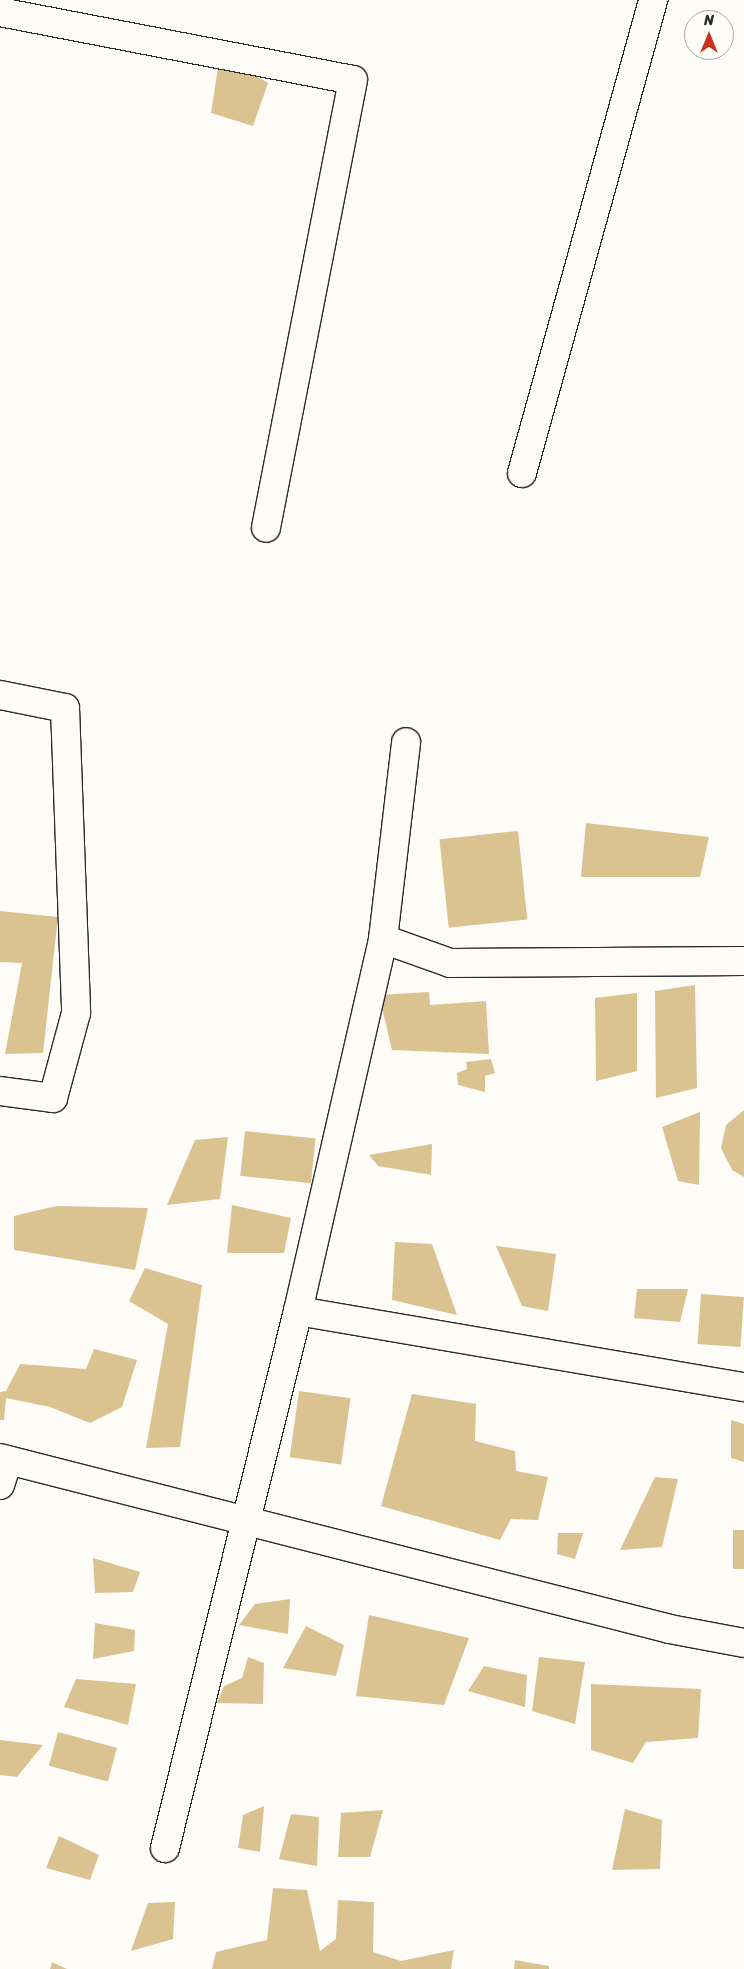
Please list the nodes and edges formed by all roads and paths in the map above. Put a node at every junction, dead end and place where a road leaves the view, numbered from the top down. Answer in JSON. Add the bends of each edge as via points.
{"nodes":[{"id":1,"x":653,"y":0,"type":"edge"},
{"id":2,"x":0,"y":12,"type":"edge"},
{"id":3,"x":522,"y":473,"type":"dead end"},
{"id":4,"x":266,"y":528,"type":"dead end"},
{"id":5,"x":0,"y":695,"type":"edge"},
{"id":6,"x":406,"y":742,"type":"dead end"},
{"id":7,"x":383,"y":939,"type":"junction"},
{"id":8,"x":744,"y":961,"type":"edge"},
{"id":9,"x":0,"y":1091,"type":"edge"},
{"id":10,"x":298,"y":1310,"type":"junction"},
{"id":11,"x":744,"y":1388,"type":"edge"},
{"id":12,"x":3,"y":1468,"type":"edge"},
{"id":13,"x":244,"y":1521,"type":"junction"},
{"id":14,"x":744,"y":1643,"type":"edge"},
{"id":15,"x":165,"y":1848,"type":"dead end"}],
"edges":[{"from":1,"to":3,"type":"street"},
{"from":2,"to":4,"type":"street","via":[[353,80]]},
{"from":5,"to":9,"type":"street","via":[[64,708],[76,1013],[53,1098]]},
{"from":6,"to":7,"type":"street"},
{"from":7,"to":8,"type":"street","via":[[450,964]]},
{"from":7,"to":10,"type":"street"},
{"from":10,"to":11,"type":"street"},
{"from":10,"to":13,"type":"street"},
{"from":12,"to":13,"type":"street"},
{"from":13,"to":14,"type":"street","via":[[670,1629]]},
{"from":13,"to":15,"type":"street"}]}
